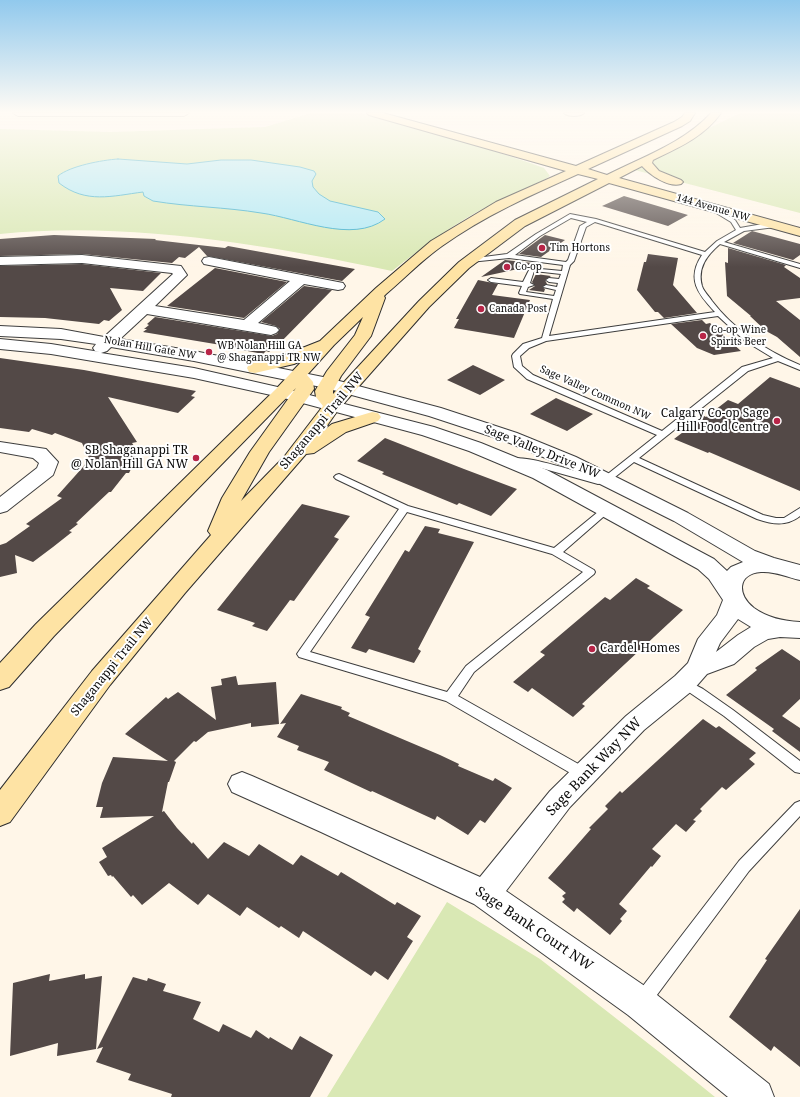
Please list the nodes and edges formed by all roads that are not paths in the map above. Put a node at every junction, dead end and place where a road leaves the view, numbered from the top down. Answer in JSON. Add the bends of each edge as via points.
{"nodes":[{"id":1,"x":539,"y":164,"type":"edge"},
{"id":2,"x":556,"y":164,"type":"edge"},
{"id":3,"x":584,"y":164,"type":"edge"},
{"id":4,"x":598,"y":164,"type":"edge"},
{"id":5,"x":624,"y":164,"type":"edge"},
{"id":6,"x":638,"y":164,"type":"edge"},
{"id":7,"x":646,"y":164,"type":"edge"},
{"id":8,"x":629,"y":169,"type":"junction"},
{"id":9,"x":578,"y":170,"type":"junction"},
{"id":10,"x":612,"y":172,"type":"junction"},
{"id":11,"x":558,"y":178,"type":"junction"},
{"id":12,"x":677,"y":182,"type":"junction"},
{"id":13,"x":692,"y":186,"type":"dead end"},
{"id":14,"x":644,"y":189,"type":"junction"},
{"id":15,"x":562,"y":202,"type":"junction"},
{"id":16,"x":708,"y":206,"type":"junction"},
{"id":17,"x":770,"y":211,"type":"dead end"},
{"id":18,"x":592,"y":222,"type":"junction"},
{"id":19,"x":774,"y":225,"type":"junction"},
{"id":20,"x":738,"y":229,"type":"junction"},
{"id":21,"x":800,"y":232,"type":"edge"},
{"id":22,"x":720,"y":242,"type":"junction"},
{"id":23,"x":489,"y":244,"type":"junction"},
{"id":24,"x":705,"y":254,"type":"junction"},
{"id":25,"x":509,"y":256,"type":"junction"},
{"id":26,"x":470,"y":260,"type":"junction"},
{"id":27,"x":0,"y":261,"type":"edge"},
{"id":28,"x":209,"y":261,"type":"dead end"},
{"id":29,"x":567,"y":264,"type":"junction"},
{"id":30,"x":800,"y":266,"type":"edge"},
{"id":31,"x":565,"y":273,"type":"junction"},
{"id":32,"x":302,"y":279,"type":"junction"},
{"id":33,"x":491,"y":280,"type":"dead end"},
{"id":34,"x":549,"y":280,"type":"dead end"},
{"id":35,"x":530,"y":281,"type":"junction"},
{"id":36,"x":562,"y":281,"type":"junction"},
{"id":37,"x":338,"y":286,"type":"dead end"},
{"id":38,"x":546,"y":287,"type":"dead end"},
{"id":39,"x":560,"y":289,"type":"junction"},
{"id":40,"x":381,"y":291,"type":"junction"},
{"id":41,"x":557,"y":298,"type":"junction"},
{"id":42,"x":144,"y":309,"type":"junction"},
{"id":43,"x":718,"y":314,"type":"junction"},
{"id":44,"x":247,"y":325,"type":"junction"},
{"id":45,"x":271,"y":330,"type":"dead end"},
{"id":46,"x":0,"y":331,"type":"edge"},
{"id":47,"x":545,"y":339,"type":"junction"},
{"id":48,"x":109,"y":341,"type":"junction"},
{"id":49,"x":328,"y":342,"type":"junction"},
{"id":50,"x":0,"y":344,"type":"edge"},
{"id":51,"x":91,"y":356,"type":"junction"},
{"id":52,"x":778,"y":358,"type":"junction"},
{"id":53,"x":255,"y":368,"type":"junction"},
{"id":54,"x":800,"y":368,"type":"edge"},
{"id":55,"x":298,"y":376,"type":"junction"},
{"id":56,"x":328,"y":383,"type":"junction"},
{"id":57,"x":349,"y":388,"type":"junction"},
{"id":58,"x":291,"y":395,"type":"junction"},
{"id":59,"x":332,"y":406,"type":"junction"},
{"id":60,"x":372,"y":417,"type":"junction"},
{"id":61,"x":663,"y":435,"type":"junction"},
{"id":62,"x":0,"y":448,"type":"edge"},
{"id":63,"x":503,"y":458,"type":"junction"},
{"id":64,"x":634,"y":459,"type":"junction"},
{"id":65,"x":291,"y":461,"type":"junction"},
{"id":66,"x":339,"y":477,"type":"dead end"},
{"id":67,"x":607,"y":479,"type":"junction"},
{"id":68,"x":0,"y":507,"type":"edge"},
{"id":69,"x":404,"y":508,"type":"junction"},
{"id":70,"x":607,"y":509,"type":"junction"},
{"id":71,"x":800,"y":511,"type":"edge"},
{"id":72,"x":214,"y":544,"type":"junction"},
{"id":73,"x":556,"y":552,"type":"junction"},
{"id":74,"x":800,"y":556,"type":"edge"},
{"id":75,"x":774,"y":566,"type":"junction"},
{"id":76,"x":800,"y":574,"type":"edge"},
{"id":77,"x":732,"y":596,"type":"junction"},
{"id":78,"x":793,"y":630,"type":"edge"},
{"id":79,"x":691,"y":676,"type":"junction"},
{"id":80,"x":0,"y":680,"type":"edge"},
{"id":81,"x":450,"y":697,"type":"junction"},
{"id":82,"x":800,"y":768,"type":"edge"},
{"id":83,"x":584,"y":774,"type":"junction"},
{"id":84,"x":242,"y":784,"type":"dead end"},
{"id":85,"x":800,"y":807,"type":"edge"},
{"id":86,"x":0,"y":813,"type":"edge"},
{"id":87,"x":486,"y":894,"type":"junction"},
{"id":88,"x":640,"y":1003,"type":"junction"},
{"id":89,"x":756,"y":1097,"type":"edge"}],
"edges":[{"from":1,"to":11,"type":"main road","via":[[550,169]]},
{"from":2,"to":9,"type":"main road","name":"144 Avenue NW"},
{"from":3,"to":9,"type":"main road"},
{"from":4,"to":10,"type":"main road"},
{"from":5,"to":10,"type":"main road"},
{"from":6,"to":8,"type":"main road","name":"Shaganappi Trail NW"},
{"from":7,"to":12,"type":"main road","via":[[651,170]]},
{"from":8,"to":10,"type":"main road","name":"Shaganappi Trail NW"},
{"from":8,"to":12,"type":"main road","name":"144 Avenue NW"},
{"from":9,"to":10,"type":"main road","name":"144 Avenue NW"},
{"from":9,"to":11,"type":"main road"},
{"from":10,"to":14,"type":"main road","name":"144 Avenue NW"},
{"from":10,"to":15,"type":"main road","name":"Shaganappi Trail NW"},
{"from":10,"to":17,"type":"main road"},
{"from":11,"to":40,"type":"main road","via":[[500,205],[460,228],[436,244]]},
{"from":12,"to":13,"type":"main road","name":"144 Avenue NW"},
{"from":14,"to":15,"type":"main road","via":[[612,188]]},
{"from":14,"to":16,"type":"main road","name":"144 Avenue NW"},
{"from":15,"to":23,"type":"main road","name":"Shaganappi Trail NW","via":[[520,223]]},
{"from":16,"to":19,"type":"main road","name":"144 Avenue NW"},
{"from":16,"to":20,"type":"lane","via":[[733,221]]},
{"from":18,"to":24,"type":"lane","via":[[594,220]]},
{"from":18,"to":25,"type":"lane","via":[[570,216]]},
{"from":18,"to":29,"type":"lane","via":[[584,226],[571,261]]},
{"from":19,"to":20,"type":"lane"},
{"from":19,"to":21,"type":"main road","name":"144 Avenue NW"},
{"from":20,"to":22,"type":"lane"},
{"from":22,"to":24,"type":"lane"},
{"from":22,"to":30,"type":"lane"},
{"from":23,"to":25,"type":"lane"},
{"from":23,"to":26,"type":"main road","name":"Shaganappi Trail NW"},
{"from":24,"to":43,"type":"lane","via":[[698,268],[699,288]]},
{"from":25,"to":26,"type":"lane"},
{"from":25,"to":29,"type":"lane"},
{"from":26,"to":57,"type":"main road","name":"Shaganappi Trail NW","via":[[424,304]]},
{"from":27,"to":42,"type":"street","via":[[82,259],[176,269],[180,275]]},
{"from":28,"to":32,"type":"street"},
{"from":29,"to":31,"type":"lane"},
{"from":31,"to":35,"type":"lane","via":[[532,269]]},
{"from":31,"to":36,"type":"lane"},
{"from":32,"to":37,"type":"street"},
{"from":32,"to":44,"type":"street"},
{"from":33,"to":35,"type":"lane"},
{"from":34,"to":36,"type":"lane"},
{"from":35,"to":41,"type":"lane","via":[[522,293]]},
{"from":36,"to":39,"type":"lane"},
{"from":38,"to":39,"type":"lane"},
{"from":39,"to":41,"type":"lane"},
{"from":40,"to":49,"type":"main road"},
{"from":40,"to":56,"type":"main road","via":[[363,336]]},
{"from":41,"to":47,"type":"lane"},
{"from":42,"to":44,"type":"street"},
{"from":42,"to":48,"type":"street"},
{"from":43,"to":47,"type":"lane","name":"Sage Valley Common NW"},
{"from":43,"to":52,"type":"lane","via":[[750,342]]},
{"from":44,"to":45,"type":"street"},
{"from":46,"to":48,"type":"street","name":"Nolan Hill Gate NW","via":[[61,334]]},
{"from":47,"to":61,"type":"lane","name":"Sage Valley Common NW","via":[[526,346],[516,356],[518,367],[530,377]]},
{"from":48,"to":51,"type":"street"},
{"from":48,"to":53,"type":"street","name":"Nolan Hill Gate NW"},
{"from":49,"to":53,"type":"main road","via":[[288,360]]},
{"from":49,"to":55,"type":"main road"},
{"from":50,"to":51,"type":"street","name":"Nolan Hill Gate NW"},
{"from":51,"to":58,"type":"street","name":"Nolan Hill Gate NW","via":[[194,373]]},
{"from":52,"to":54,"type":"lane"},
{"from":52,"to":61,"type":"lane","via":[[745,369]]},
{"from":53,"to":55,"type":"street","name":"Nolan Hill Gate NW"},
{"from":55,"to":56,"type":"street","name":"Sage Valley Drive NW"},
{"from":55,"to":58,"type":"main road","via":[[304,382],[305,390]]},
{"from":56,"to":57,"type":"street","name":"Sage Valley Drive NW"},
{"from":56,"to":59,"type":"main road","via":[[324,391]]},
{"from":57,"to":59,"type":"main road","name":"Shaganappi Trail NW"},
{"from":57,"to":67,"type":"street","name":"Sage Valley Drive NW","via":[[512,437]]},
{"from":58,"to":59,"type":"street","name":"Sage Valley Drive NW"},
{"from":58,"to":72,"type":"main road","via":[[232,498]]},
{"from":58,"to":80,"type":"main road","via":[[45,630]]},
{"from":59,"to":60,"type":"street","name":"Sage Valley Drive NW"},
{"from":59,"to":65,"type":"main road","name":"Shaganappi Trail NW"},
{"from":60,"to":63,"type":"street","name":"Sage Valley Drive NW","via":[[428,431]]},
{"from":60,"to":65,"type":"main road","via":[[339,428]]},
{"from":61,"to":64,"type":"lane"},
{"from":62,"to":68,"type":"street","via":[[39,453],[49,462],[46,471]]},
{"from":63,"to":67,"type":"lane","via":[[535,463],[598,481]]},
{"from":63,"to":70,"type":"street","name":"Sage Valley Drive NW"},
{"from":64,"to":67,"type":"lane"},
{"from":64,"to":71,"type":"lane","via":[[760,517],[783,522],[792,519]]},
{"from":65,"to":72,"type":"main road","name":"Shaganappi Trail NW"},
{"from":66,"to":69,"type":"lane"},
{"from":67,"to":75,"type":"street","name":"Sage Valley Drive NW","via":[[681,517],[748,556]]},
{"from":69,"to":73,"type":"lane"},
{"from":69,"to":81,"type":"lane","via":[[303,654]]},
{"from":70,"to":73,"type":"lane"},
{"from":70,"to":77,"type":"street","name":"Sage Valley Drive NW","via":[[706,564],[717,574]]},
{"from":72,"to":86,"type":"main road","name":"Shaganappi Trail NW","via":[[101,678]]},
{"from":73,"to":81,"type":"lane","via":[[590,572],[470,669]]},
{"from":74,"to":75,"type":"street"},
{"from":75,"to":76,"type":"street","name":"Sage Valley Drive NW"},
{"from":75,"to":77,"type":"street","name":"Sage Bank Way NW","via":[[756,565],[744,568],[736,574],[731,583]]},
{"from":77,"to":78,"type":"street","name":"Sage Valley Drive NW","via":[[751,618],[764,624]]},
{"from":77,"to":79,"type":"street","name":"Sage Bank Way NW","via":[[731,610],[726,620],[710,639]]},
{"from":78,"to":79,"type":"street","name":"Sage Bank Way NW","via":[[763,631],[726,658]]},
{"from":79,"to":82,"type":"lane","via":[[734,717]]},
{"from":79,"to":83,"type":"street","name":"Sage Bank Way NW","via":[[635,723]]},
{"from":81,"to":83,"type":"lane"},
{"from":83,"to":87,"type":"street","name":"Sage Bank Way NW","via":[[560,799]]},
{"from":84,"to":87,"type":"street","name":"Sage Bank Court NW"},
{"from":85,"to":88,"type":"lane","via":[[744,866]]},
{"from":87,"to":88,"type":"street","name":"Sage Bank Court NW"},
{"from":88,"to":89,"type":"street","name":"Sage Bank Court NW"}]}
